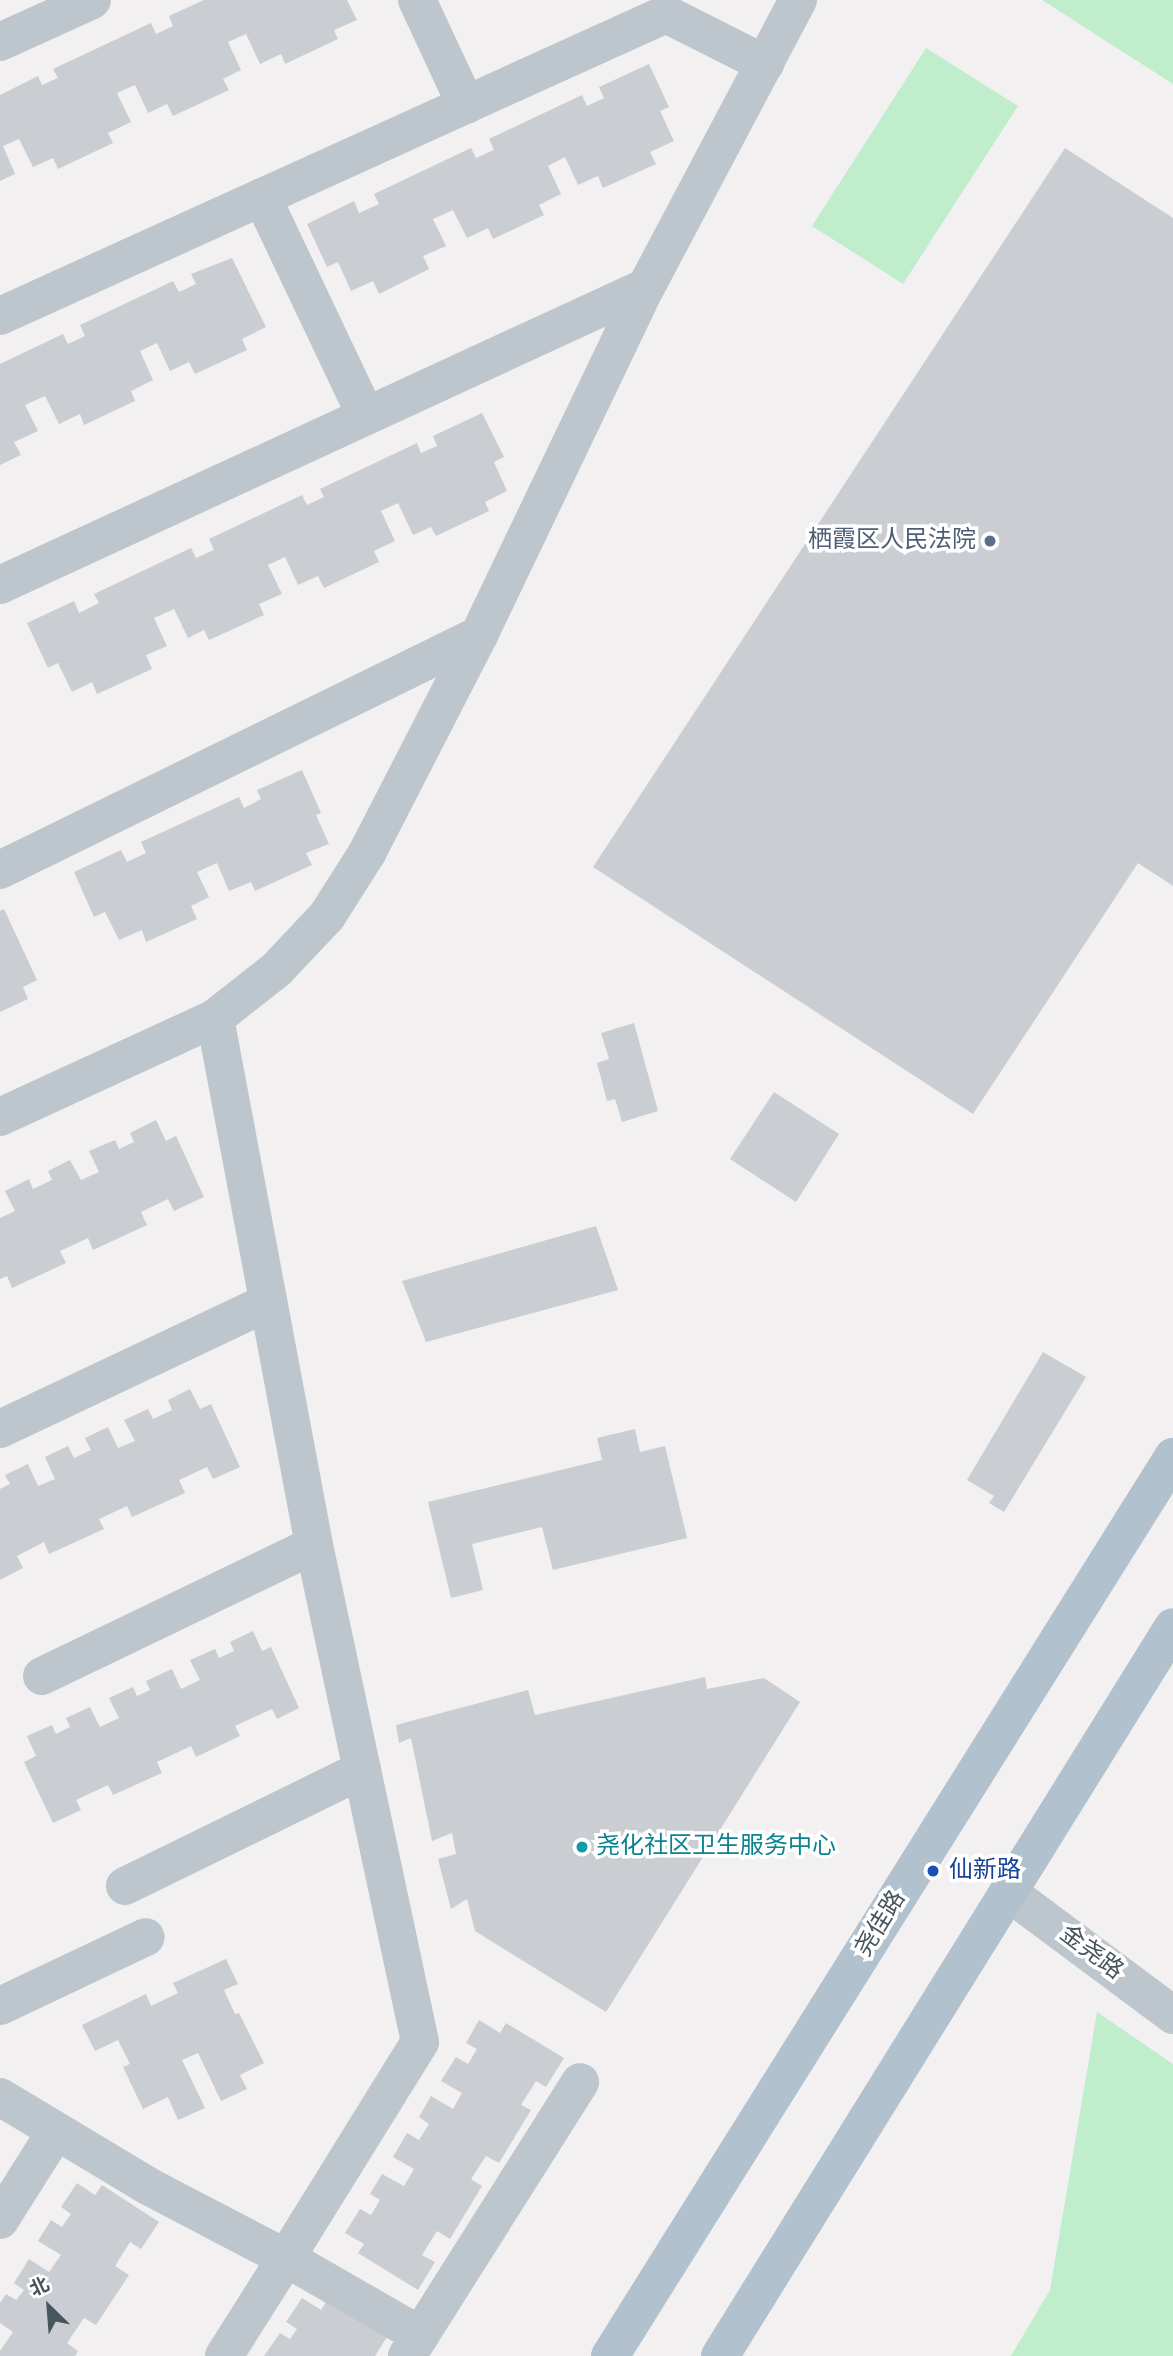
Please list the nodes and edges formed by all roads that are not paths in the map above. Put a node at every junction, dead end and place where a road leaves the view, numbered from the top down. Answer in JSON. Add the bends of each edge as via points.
{"nodes":[{"id":1,"x":92,"y":0,"type":"edge"},
{"id":2,"x":416,"y":0,"type":"edge"},
{"id":3,"x":798,"y":0,"type":"edge"},
{"id":4,"x":0,"y":42,"type":"edge"},
{"id":5,"x":765,"y":64,"type":"junction"},
{"id":6,"x":466,"y":105,"type":"junction"},
{"id":7,"x":262,"y":197,"type":"junction"},
{"id":8,"x":646,"y":287,"type":"junction"},
{"id":9,"x":0,"y":316,"type":"edge"},
{"id":10,"x":366,"y":416,"type":"junction"},
{"id":11,"x":0,"y":585,"type":"edge"},
{"id":12,"x":479,"y":635,"type":"junction"},
{"id":13,"x":0,"y":870,"type":"edge"},
{"id":14,"x":215,"y":1018,"type":"junction"},
{"id":15,"x":0,"y":1117,"type":"edge"},
{"id":16,"x":267,"y":1303,"type":"junction"},
{"id":17,"x":0,"y":1429,"type":"edge"},
{"id":18,"x":1173,"y":1457,"type":"edge"},
{"id":19,"x":314,"y":1545,"type":"junction"},
{"id":20,"x":1173,"y":1627,"type":"edge"},
{"id":21,"x":42,"y":1676,"type":"dead end"},
{"id":22,"x":362,"y":1770,"type":"junction"},
{"id":23,"x":125,"y":1886,"type":"dead end"},
{"id":24,"x":1008,"y":1892,"type":"junction"},
{"id":25,"x":146,"y":1937,"type":"dead end"},
{"id":26,"x":0,"y":2006,"type":"edge"},
{"id":27,"x":1173,"y":2015,"type":"edge"},
{"id":28,"x":580,"y":2082,"type":"dead end"},
{"id":29,"x":0,"y":2096,"type":"edge"},
{"id":30,"x":56,"y":2130,"type":"junction"},
{"id":31,"x":0,"y":2220,"type":"edge"},
{"id":32,"x":286,"y":2258,"type":"junction"},
{"id":33,"x":413,"y":2346,"type":"edge"},
{"id":34,"x":224,"y":2356,"type":"edge"},
{"id":35,"x":610,"y":2356,"type":"edge"},
{"id":36,"x":720,"y":2356,"type":"edge"}],
"edges":[{"from":1,"to":4,"type":"street"},
{"from":2,"to":6,"type":"street"},
{"from":3,"to":5,"type":"street"},
{"from":5,"to":6,"type":"street","via":[[666,14]]},
{"from":5,"to":8,"type":"street"},
{"from":6,"to":7,"type":"street"},
{"from":7,"to":9,"type":"street"},
{"from":7,"to":10,"type":"street"},
{"from":8,"to":10,"type":"street"},
{"from":8,"to":12,"type":"street"},
{"from":10,"to":11,"type":"street"},
{"from":12,"to":13,"type":"street"},
{"from":12,"to":14,"type":"street","via":[[367,853],[327,916],[277,969]]},
{"from":14,"to":15,"type":"street"},
{"from":14,"to":16,"type":"street"},
{"from":16,"to":17,"type":"street"},
{"from":16,"to":19,"type":"street"},
{"from":18,"to":35,"type":"main road","name":"尧佳路"},
{"from":19,"to":21,"type":"street"},
{"from":19,"to":22,"type":"street"},
{"from":20,"to":24,"type":"main road"},
{"from":22,"to":23,"type":"street"},
{"from":22,"to":32,"type":"street","via":[[420,2042]]},
{"from":24,"to":27,"type":"street","name":"金尧路"},
{"from":24,"to":36,"type":"main road"},
{"from":25,"to":26,"type":"street"},
{"from":28,"to":33,"type":"street"},
{"from":29,"to":30,"type":"street"},
{"from":30,"to":31,"type":"street"},
{"from":30,"to":32,"type":"street","via":[[148,2186]]},
{"from":32,"to":33,"type":"street"},
{"from":32,"to":34,"type":"street"}]}
